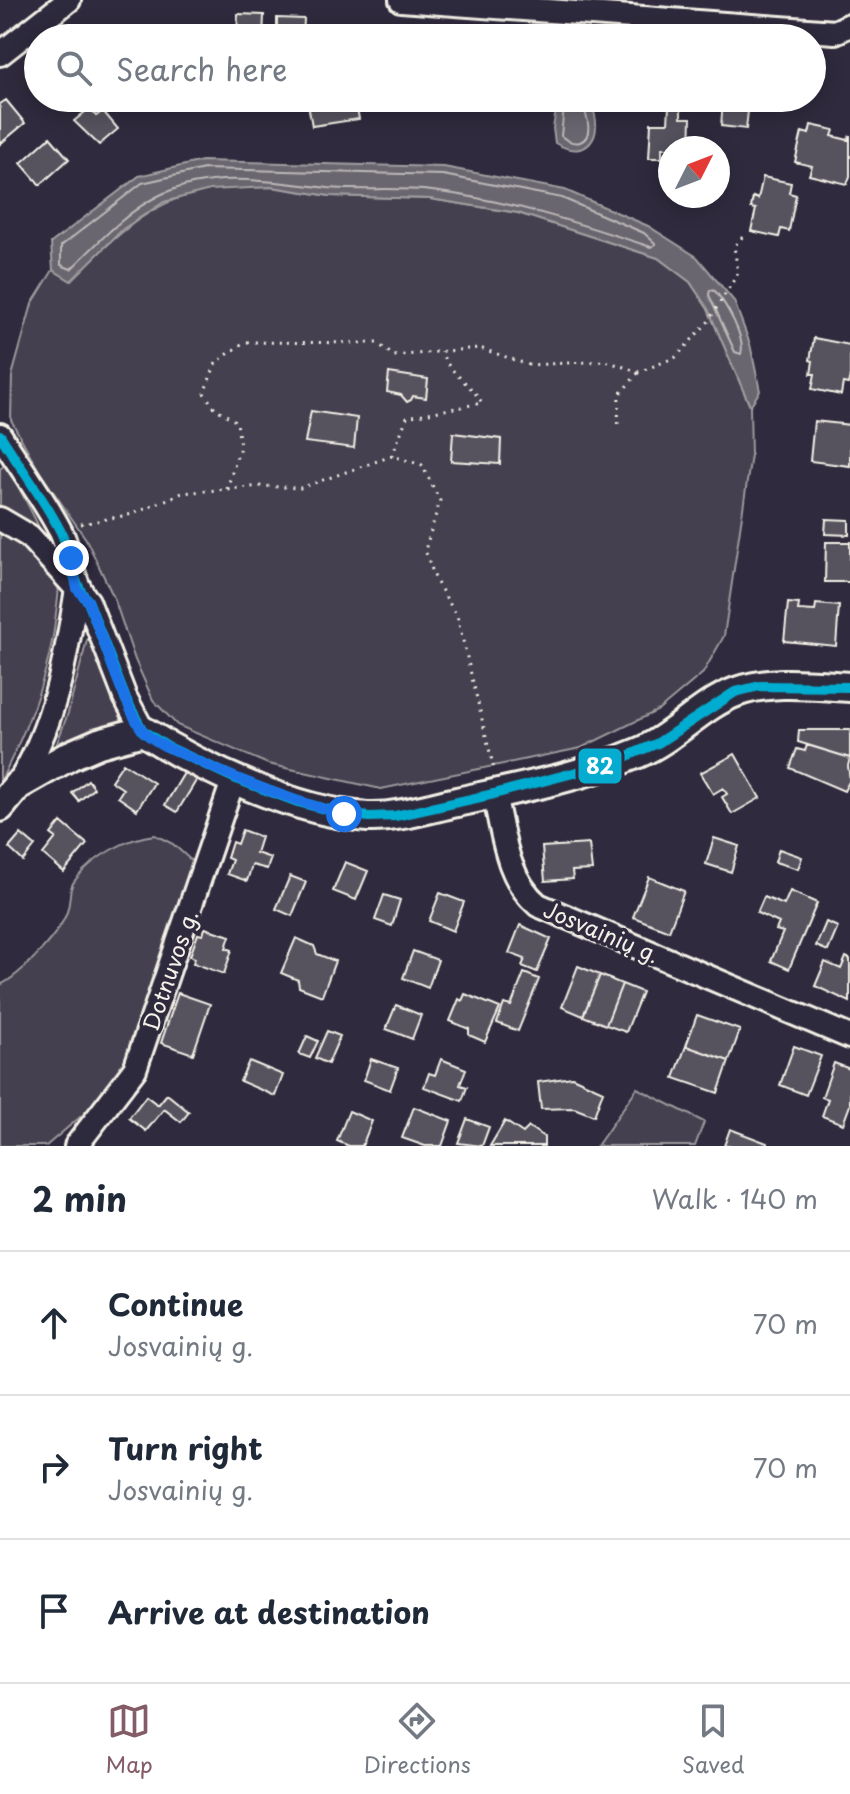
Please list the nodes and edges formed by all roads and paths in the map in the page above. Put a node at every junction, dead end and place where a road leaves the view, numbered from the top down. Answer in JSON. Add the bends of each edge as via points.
{"nodes":[{"id":1,"x":69,"y":0,"type":"edge"},
{"id":2,"x":401,"y":0,"type":"edge"},
{"id":3,"x":551,"y":5,"type":"edge"},
{"id":4,"x":38,"y":24,"type":"edge"},
{"id":5,"x":751,"y":24,"type":"edge"},
{"id":6,"x":850,"y":25,"type":"edge"},
{"id":7,"x":826,"y":31,"type":"edge"},
{"id":8,"x":24,"y":35,"type":"edge"},
{"id":9,"x":0,"y":54,"type":"edge"},
{"id":10,"x":746,"y":233,"type":"dead end"},
{"id":11,"x":441,"y":351,"type":"junction"},
{"id":12,"x":639,"y":372,"type":"junction"},
{"id":13,"x":618,"y":424,"type":"dead end"},
{"id":14,"x":0,"y":435,"type":"edge"},
{"id":15,"x":392,"y":456,"type":"junction"},
{"id":16,"x":227,"y":489,"type":"junction"},
{"id":17,"x":0,"y":519,"type":"edge"},
{"id":18,"x":58,"y":528,"type":"junction"},
{"id":19,"x":77,"y":589,"type":"junction"},
{"id":20,"x":850,"y":687,"type":"edge"},
{"id":21,"x":143,"y":731,"type":"junction"},
{"id":22,"x":234,"y":778,"type":"junction"},
{"id":23,"x":497,"y":793,"type":"junction"},
{"id":24,"x":9,"y":796,"type":"edge"},
{"id":25,"x":850,"y":1037,"type":"edge"},
{"id":26,"x":76,"y":1146,"type":"edge"}],
"edges":[{"from":1,"to":4,"type":"street"},
{"from":2,"to":3,"type":"street"},
{"from":3,"to":5,"type":"street"},
{"from":6,"to":7,"type":"street"},
{"from":8,"to":9,"type":"street"},
{"from":10,"to":12,"type":"path","via":[[734,246],[738,273],[708,322],[676,357]]},
{"from":11,"to":12,"type":"path","via":[[480,348],[529,365],[606,361]]},
{"from":11,"to":15,"type":"path","via":[[482,403],[407,417]]},
{"from":11,"to":16,"type":"path","via":[[394,356],[377,343],[244,342],[216,363],[204,393],[215,408],[237,422],[240,447]]},
{"from":12,"to":13,"type":"path","via":[[619,395]]},
{"from":14,"to":18,"type":"street"},
{"from":15,"to":16,"type":"path","via":[[300,488]]},
{"from":15,"to":23,"type":"path","via":[[422,465],[440,501],[425,550],[457,616]]},
{"from":16,"to":18,"type":"path","via":[[182,493],[133,514]]},
{"from":17,"to":19,"type":"street","via":[[29,536]]},
{"from":18,"to":19,"type":"street"},
{"from":19,"to":21,"type":"street","via":[[88,601]]},
{"from":19,"to":24,"type":"street","via":[[44,738]]},
{"from":20,"to":23,"type":"main road","via":[[760,686],[735,692],[639,753]]},
{"from":21,"to":22,"type":"main road"},
{"from":21,"to":24,"type":"main road","via":[[71,755]]},
{"from":22,"to":23,"type":"main road","via":[[298,802],[369,817]]},
{"from":22,"to":26,"type":"street","name":"Dotnuvos g.","via":[[135,1069]]},
{"from":23,"to":25,"type":"street","name":"Josvainių g.","via":[[512,870],[538,905]]}]}
